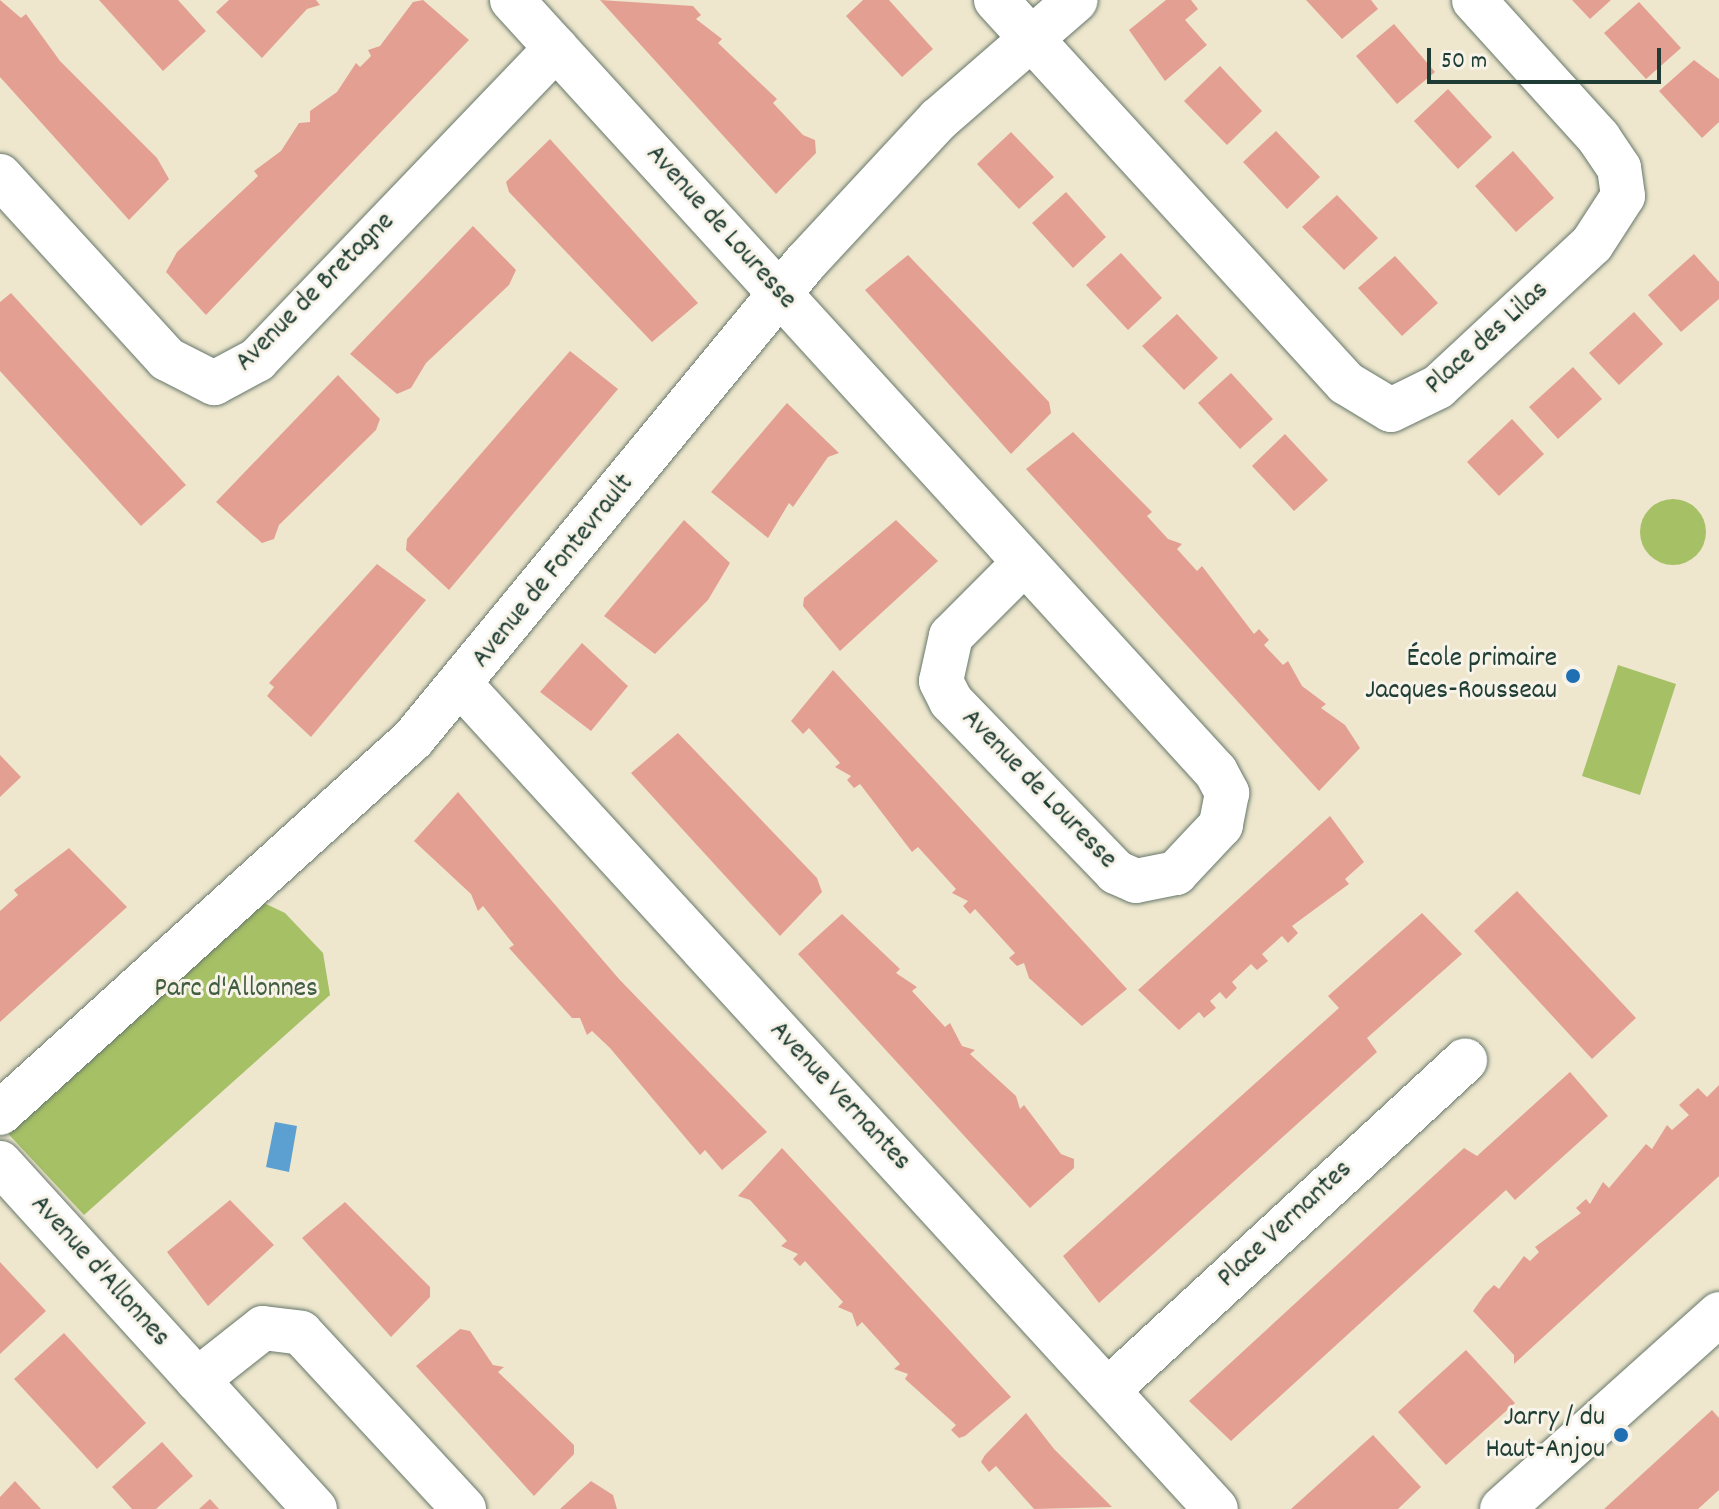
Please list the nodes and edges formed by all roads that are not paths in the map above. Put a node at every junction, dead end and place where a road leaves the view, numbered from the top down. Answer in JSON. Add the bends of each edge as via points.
{"nodes":[{"id":1,"x":512,"y":0,"type":"edge"},
{"id":2,"x":996,"y":0,"type":"edge"},
{"id":3,"x":1076,"y":0,"type":"edge"},
{"id":4,"x":1474,"y":0,"type":"edge"},
{"id":5,"x":1032,"y":40,"type":"junction"},
{"id":6,"x":556,"y":48,"type":"junction"},
{"id":7,"x":0,"y":176,"type":"edge"},
{"id":8,"x":779,"y":294,"type":"junction"},
{"id":9,"x":1023,"y":564,"type":"junction"},
{"id":10,"x":462,"y":686,"type":"junction"},
{"id":11,"x":1465,"y":1060,"type":"dead end"},
{"id":12,"x":0,"y":1113,"type":"edge"},
{"id":13,"x":0,"y":1163,"type":"edge"},
{"id":14,"x":1712,"y":1335,"type":"edge"},
{"id":15,"x":197,"y":1380,"type":"junction"},
{"id":16,"x":1108,"y":1390,"type":"junction"},
{"id":17,"x":315,"y":1509,"type":"edge"},
{"id":18,"x":464,"y":1509,"type":"edge"},
{"id":19,"x":1216,"y":1509,"type":"edge"},
{"id":20,"x":1502,"y":1509,"type":"edge"}],
"edges":[{"from":1,"to":6,"type":"street","name":"Avenue de Louresse"},
{"from":2,"to":5,"type":"street"},
{"from":3,"to":5,"type":"street","name":"Avenue de Fontevrault"},
{"from":4,"to":5,"type":"street","name":"Place des Lilas","via":[[1599,138],[1619,168],[1623,196],[1592,244],[1438,387],[1391,410],[1346,383]]},
{"from":5,"to":8,"type":"street","name":"Avenue de Fontevrault","via":[[939,119]]},
{"from":6,"to":7,"type":"street","name":"Avenue de Bretagne","via":[[257,360],[214,383],[167,359]]},
{"from":6,"to":8,"type":"street","name":"Avenue de Louresse"},
{"from":8,"to":9,"type":"street","name":"Avenue de Louresse"},
{"from":8,"to":10,"type":"street","name":"Avenue de Fontevrault"},
{"from":9,"to":9,"type":"street","name":"Avenue de Louresse","via":[[1223,782],[1221,825],[1176,873],[1136,881],[1116,872],[951,701],[941,681],[951,636]]},
{"from":10,"to":12,"type":"street","name":"Avenue de Fontevrault"},
{"from":10,"to":16,"type":"street","name":"Avenue Vernantes"},
{"from":11,"to":16,"type":"street","name":"Place Vernantes"},
{"from":13,"to":15,"type":"street","name":"Avenue d'Allonnes"},
{"from":14,"to":20,"type":"street"},
{"from":15,"to":17,"type":"street","name":"Avenue d'Allonnes"},
{"from":15,"to":18,"type":"street","via":[[263,1328],[283,1325],[301,1333]]},
{"from":16,"to":19,"type":"street","name":"Avenue Vernantes"}]}
